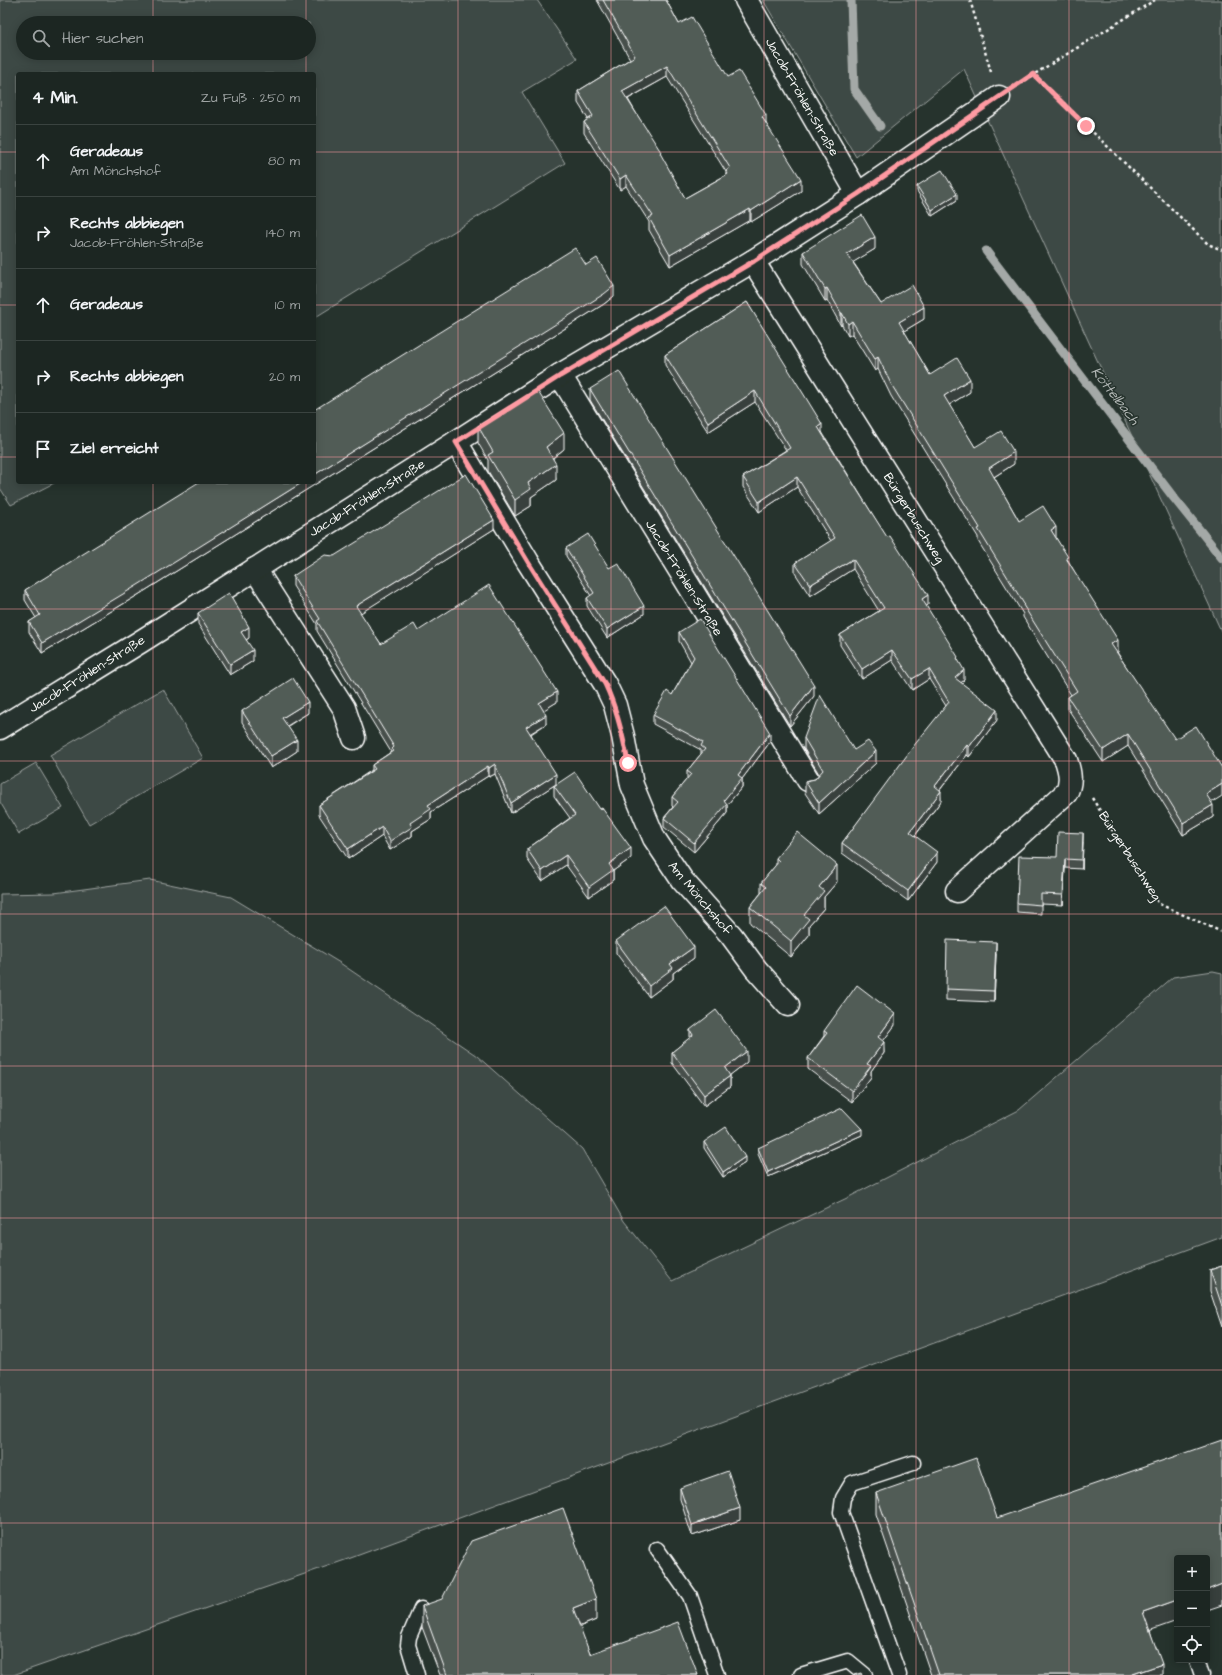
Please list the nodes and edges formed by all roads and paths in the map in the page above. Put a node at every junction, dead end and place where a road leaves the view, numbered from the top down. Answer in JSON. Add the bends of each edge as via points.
{"nodes":[{"id":1,"x":746,"y":0,"type":"edge"},
{"id":2,"x":970,"y":0,"type":"edge"},
{"id":3,"x":1155,"y":0,"type":"edge"},
{"id":4,"x":1033,"y":74,"type":"junction"},
{"id":5,"x":999,"y":97,"type":"junction"},
{"id":6,"x":858,"y":194,"type":"junction"},
{"id":7,"x":1222,"y":250,"type":"edge"},
{"id":8,"x":754,"y":261,"type":"junction"},
{"id":9,"x":560,"y":376,"type":"junction"},
{"id":10,"x":456,"y":442,"type":"junction"},
{"id":11,"x":255,"y":569,"type":"junction"},
{"id":12,"x":0,"y":728,"type":"edge"},
{"id":13,"x":354,"y":738,"type":"dead end"},
{"id":14,"x":1070,"y":777,"type":"junction"},
{"id":15,"x":808,"y":780,"type":"edge"},
{"id":16,"x":957,"y":891,"type":"dead end"},
{"id":17,"x":1222,"y":932,"type":"edge"},
{"id":18,"x":788,"y":1005,"type":"dead end"},
{"id":19,"x":913,"y":1464,"type":"dead end"},
{"id":20,"x":657,"y":1549,"type":"dead end"},
{"id":21,"x":421,"y":1609,"type":"edge"},
{"id":22,"x":1198,"y":1663,"type":"edge"},
{"id":23,"x":417,"y":1675,"type":"edge"},
{"id":24,"x":717,"y":1675,"type":"edge"},
{"id":25,"x":801,"y":1675,"type":"edge"},
{"id":26,"x":865,"y":1675,"type":"edge"},
{"id":27,"x":899,"y":1675,"type":"edge"},
{"id":28,"x":1202,"y":1675,"type":"edge"}],
"edges":[{"from":1,"to":6,"type":"street","name":"Jacob-Fröhlen-Straße"},
{"from":2,"to":5,"type":"path"},
{"from":3,"to":4,"type":"path"},
{"from":4,"to":5,"type":"path"},
{"from":4,"to":7,"type":"path","via":[[1208,244]]},
{"from":5,"to":6,"type":"street","name":"Jacob-Fröhlen-Straße"},
{"from":6,"to":8,"type":"street","name":"Jacob-Fröhlen-Straße"},
{"from":8,"to":9,"type":"street","name":"Jacob-Fröhlen-Straße"},
{"from":8,"to":14,"type":"street","name":"Bürgerbuschweg","via":[[1066,760]]},
{"from":9,"to":10,"type":"street","name":"Jacob-Fröhlen-Straße"},
{"from":9,"to":15,"type":"street","name":"Jacob-Fröhlen-Straße"},
{"from":10,"to":11,"type":"street","name":"Jacob-Fröhlen-Straße"},
{"from":10,"to":18,"type":"street","name":"Am Mönchshof","via":[[605,684],[615,705],[632,785],[654,838],[682,880]]},
{"from":11,"to":12,"type":"street","name":"Jacob-Fröhlen-Straße"},
{"from":11,"to":13,"type":"street","via":[[344,708]]},
{"from":14,"to":16,"type":"street","via":[[1070,787],[1066,793]]},
{"from":14,"to":17,"type":"path","name":"Bürgerbuschweg","via":[[1087,789],[1160,904]]},
{"from":19,"to":27,"type":"lane","via":[[852,1483],[843,1498],[841,1512]]},
{"from":20,"to":24,"type":"lane","via":[[690,1596]]},
{"from":21,"to":23,"type":"lane","via":[[408,1645]]},
{"from":22,"to":28,"type":"lane"},
{"from":25,"to":26,"type":"lane","via":[[848,1661]]}]}
